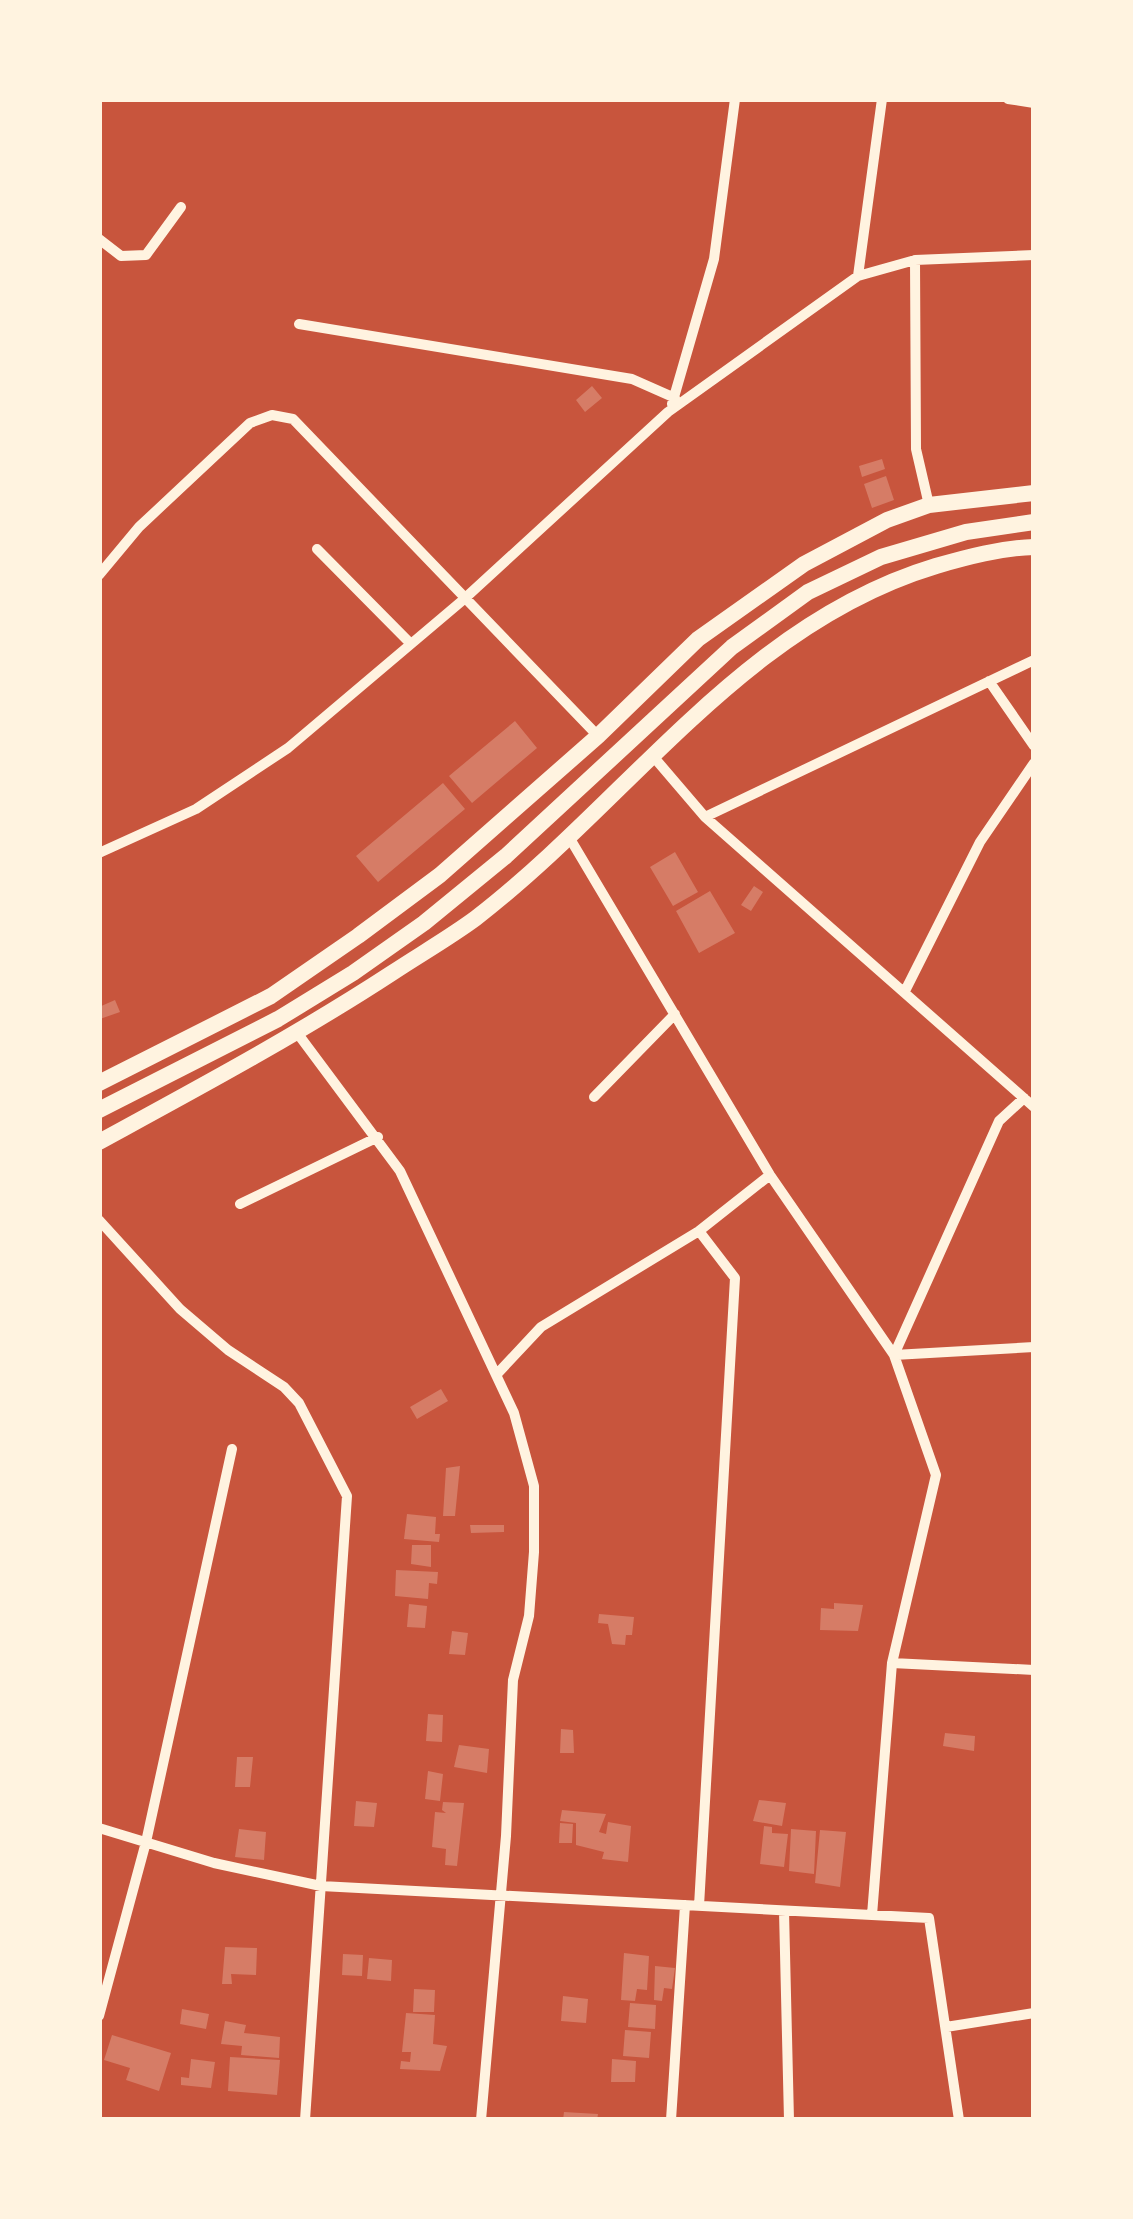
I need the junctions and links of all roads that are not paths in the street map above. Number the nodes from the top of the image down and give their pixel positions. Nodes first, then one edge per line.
1 (735, 99) edge
2 (882, 99) edge
3 (1008, 99) edge
4 (1034, 103) edge
5 (182, 207) dead end
6 (99, 239) edge
7 (1034, 255) edge
8 (915, 260) junction
9 (858, 276) junction
10 (299, 324) dead end
11 (675, 398) junction
12 (668, 412) junction
13 (1034, 493) edge
14 (929, 505) junction
15 (1034, 522) edge
16 (1034, 547) edge
17 (317, 549) dead end
18 (99, 575) edge
19 (463, 600) junction
20 (410, 643) junction
21 (1034, 660) edge
22 (988, 681) junction
23 (598, 736) junction
24 (1034, 746) edge
25 (652, 755) junction
26 (1034, 763) edge
27 (705, 817) junction
28 (569, 837) junction
29 (99, 853) edge
30 (904, 991) junction
31 (675, 1014) junction
32 (298, 1034) junction
33 (99, 1083) edge
34 (593, 1097) dead end
35 (1029, 1102) edge
36 (99, 1110) edge
37 (378, 1137) junction
38 (99, 1142) edge
39 (770, 1175) junction
40 (240, 1204) dead end
41 (99, 1220) edge
42 (699, 1232) junction
43 (1034, 1347) edge
44 (894, 1355) junction
45 (496, 1374) junction
46 (232, 1449) dead end
47 (892, 1663) junction
48 (1034, 1670) edge
49 (99, 1828) edge
50 (146, 1842) junction
51 (321, 1886) junction
52 (502, 1895) junction
53 (692, 1906) junction
54 (784, 1910) junction
55 (872, 1915) junction
56 (99, 1953) edge
57 (115, 1957) junction
58 (1034, 2013) edge
59 (99, 2016) edge
60 (946, 2026) junction
61 (305, 2120) edge
62 (481, 2120) edge
63 (671, 2120) edge
64 (789, 2120) edge
65 (959, 2120) edge

1 - 11 street
2 - 9 street
3 - 4 street
5 - 6 street
7 - 8 street
8 - 9 street
8 - 14 street
9 - 12 street
10 - 11 street
11 - 12 street
12 - 19 street
13 - 14 main road
14 - 23 main road
15 - 36 main road
16 - 25 main road
17 - 20 street
18 - 19 street
19 - 20 street
19 - 23 street
20 - 29 street
21 - 22 street
22 - 24 street
22 - 27 street
23 - 33 main road
25 - 27 street
25 - 28 main road
26 - 30 street
27 - 30 street
28 - 31 street
28 - 32 main road
30 - 35 street
31 - 34 street
31 - 39 street
32 - 37 street
32 - 38 main road
35 - 44 street
37 - 40 street
37 - 45 street
39 - 42 street
39 - 44 street
41 - 51 street
42 - 45 street
42 - 53 street
43 - 44 street
44 - 47 street
45 - 52 street
46 - 50 street
47 - 48 street
47 - 55 street
49 - 50 street
50 - 51 street
50 - 57 street
51 - 52 street
51 - 61 street
52 - 53 street
52 - 62 street
53 - 54 street
53 - 63 street
54 - 55 street
54 - 64 street
55 - 60 street
56 - 57 street
57 - 59 street
58 - 60 street
60 - 65 street

